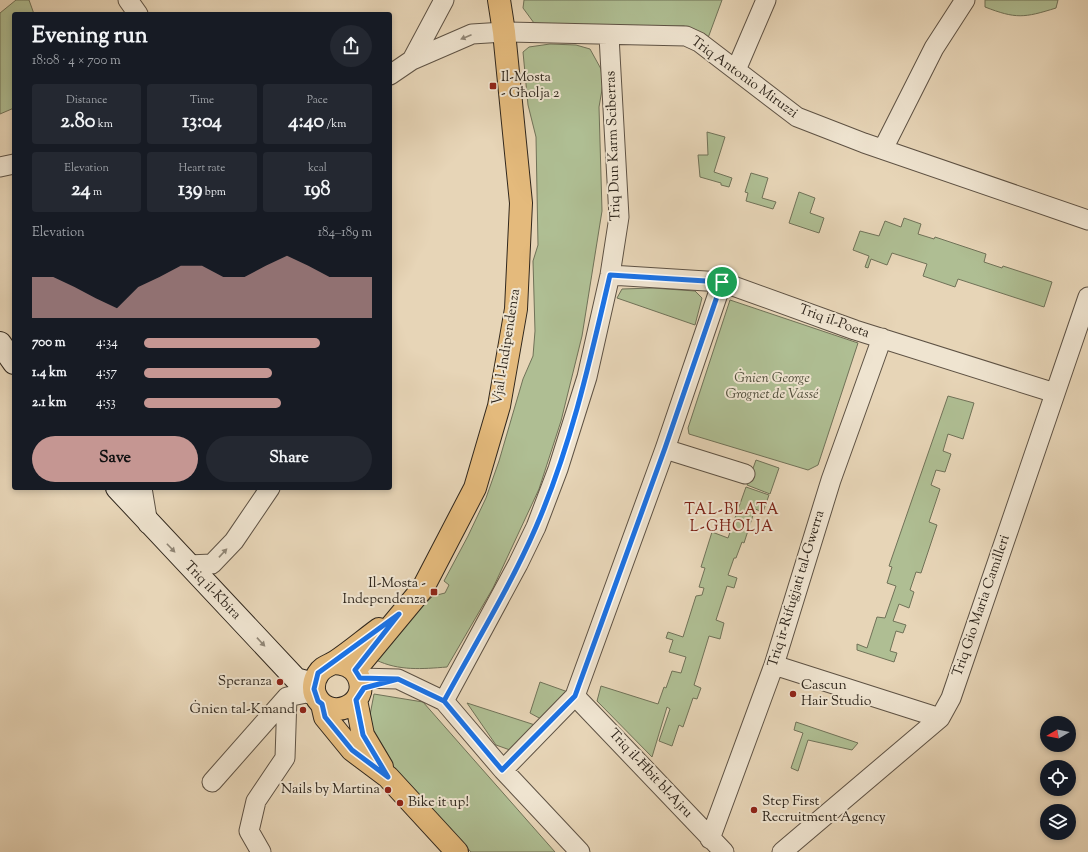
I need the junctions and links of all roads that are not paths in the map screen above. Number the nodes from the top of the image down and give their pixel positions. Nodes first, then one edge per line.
1 (128, 0) edge
2 (444, 0) edge
3 (499, 0) edge
4 (506, 0) edge
5 (766, 0) edge
6 (965, 0) edge
7 (137, 12) edge
8 (504, 32) junction
9 (609, 36) junction
10 (412, 60) junction
11 (736, 70) junction
12 (392, 74) edge
13 (882, 149) junction
14 (12, 164) edge
15 (0, 167) edge
16 (1088, 220) edge
17 (610, 275) junction
18 (722, 282) junction
19 (1088, 297) edge
20 (882, 338) junction
21 (1055, 393) junction
22 (665, 448) junction
23 (745, 474) dead end
24 (118, 490) edge
25 (142, 490) edge
26 (269, 490) edge
27 (148, 524) junction
28 (188, 565) junction
29 (399, 614) junction
30 (333, 663) junction
31 (774, 665) junction
32 (358, 685) junction
33 (317, 695) junction
34 (575, 696) junction
35 (287, 697) junction
36 (444, 701) junction
37 (940, 718) junction
38 (502, 770) junction
39 (388, 777) junction
40 (212, 782) dead end
41 (710, 839) junction
42 (261, 852) edge
43 (457, 852) edge
44 (580, 852) edge
45 (724, 852) edge
46 (782, 852) edge

1 - 7 street
2 - 10 street
3 - 8 main road, Vjal l-Indipendenza
4 - 8 main road, Vjal l-Indipendenza
5 - 11 street
6 - 13 street
8 - 9 street, Triq Antonio Miruzzi
8 -> 10 street, Triq Antonio Miruzzi
8 - 29 main road, Vjal l-Indipendenza
9 - 11 street, Triq Antonio Miruzzi
9 - 17 street, Triq Dun Karm Sciberras
10 - 12 street, Triq Antonio Miruzzi
11 - 13 street, Triq Antonio Miruzzi
13 - 16 street, Triq Antonio Miruzzi
14 - 15 street
17 - 18 street, Triq il-Poeta
17 - 36 street, Triq Dun Karm Sciberras
18 - 20 street, Triq il-Poeta
18 - 22 street
19 - 21 street, Triq Gio Maria Camilleri
20 - 21 street, Triq il-Poeta
20 - 31 street, Triq ir-Rifuġjati tal-Gwerra
21 - 37 street, Triq Gio Maria Camilleri
22 - 23 street
22 - 34 street
24 - 27 main road, Triq il-Kbira
25 - 27 street
28 -> 26 street
27 -> 28 main road, Triq il-Kbira
28 -> 33 main road, Triq il-Kbira
29 - 30 main road, Vjal l-Indipendenza
29 - 32 main road, Vjal l-Indipendenza
30 - 32 main road
30 - 33 main road, Vjal l-Indipendenza
31 - 37 street
31 - 41 street, Triq ir-Rifuġjati tal-Gwerra
32 - 33 main road, Vjal l-Indipendenza
32 - 36 street
32 - 39 main road
33 - 35 street
33 - 39 main road
34 - 38 street
34 - 41 street, Triq il-Ħbit bl-Ajru
35 - 40 street
35 - 42 street
36 - 38 street
37 - 46 street, Triq Gio Maria Camilleri
38 - 44 street
39 - 43 main road
41 - 45 street, Triq il-Ħbit bl-Ajru

